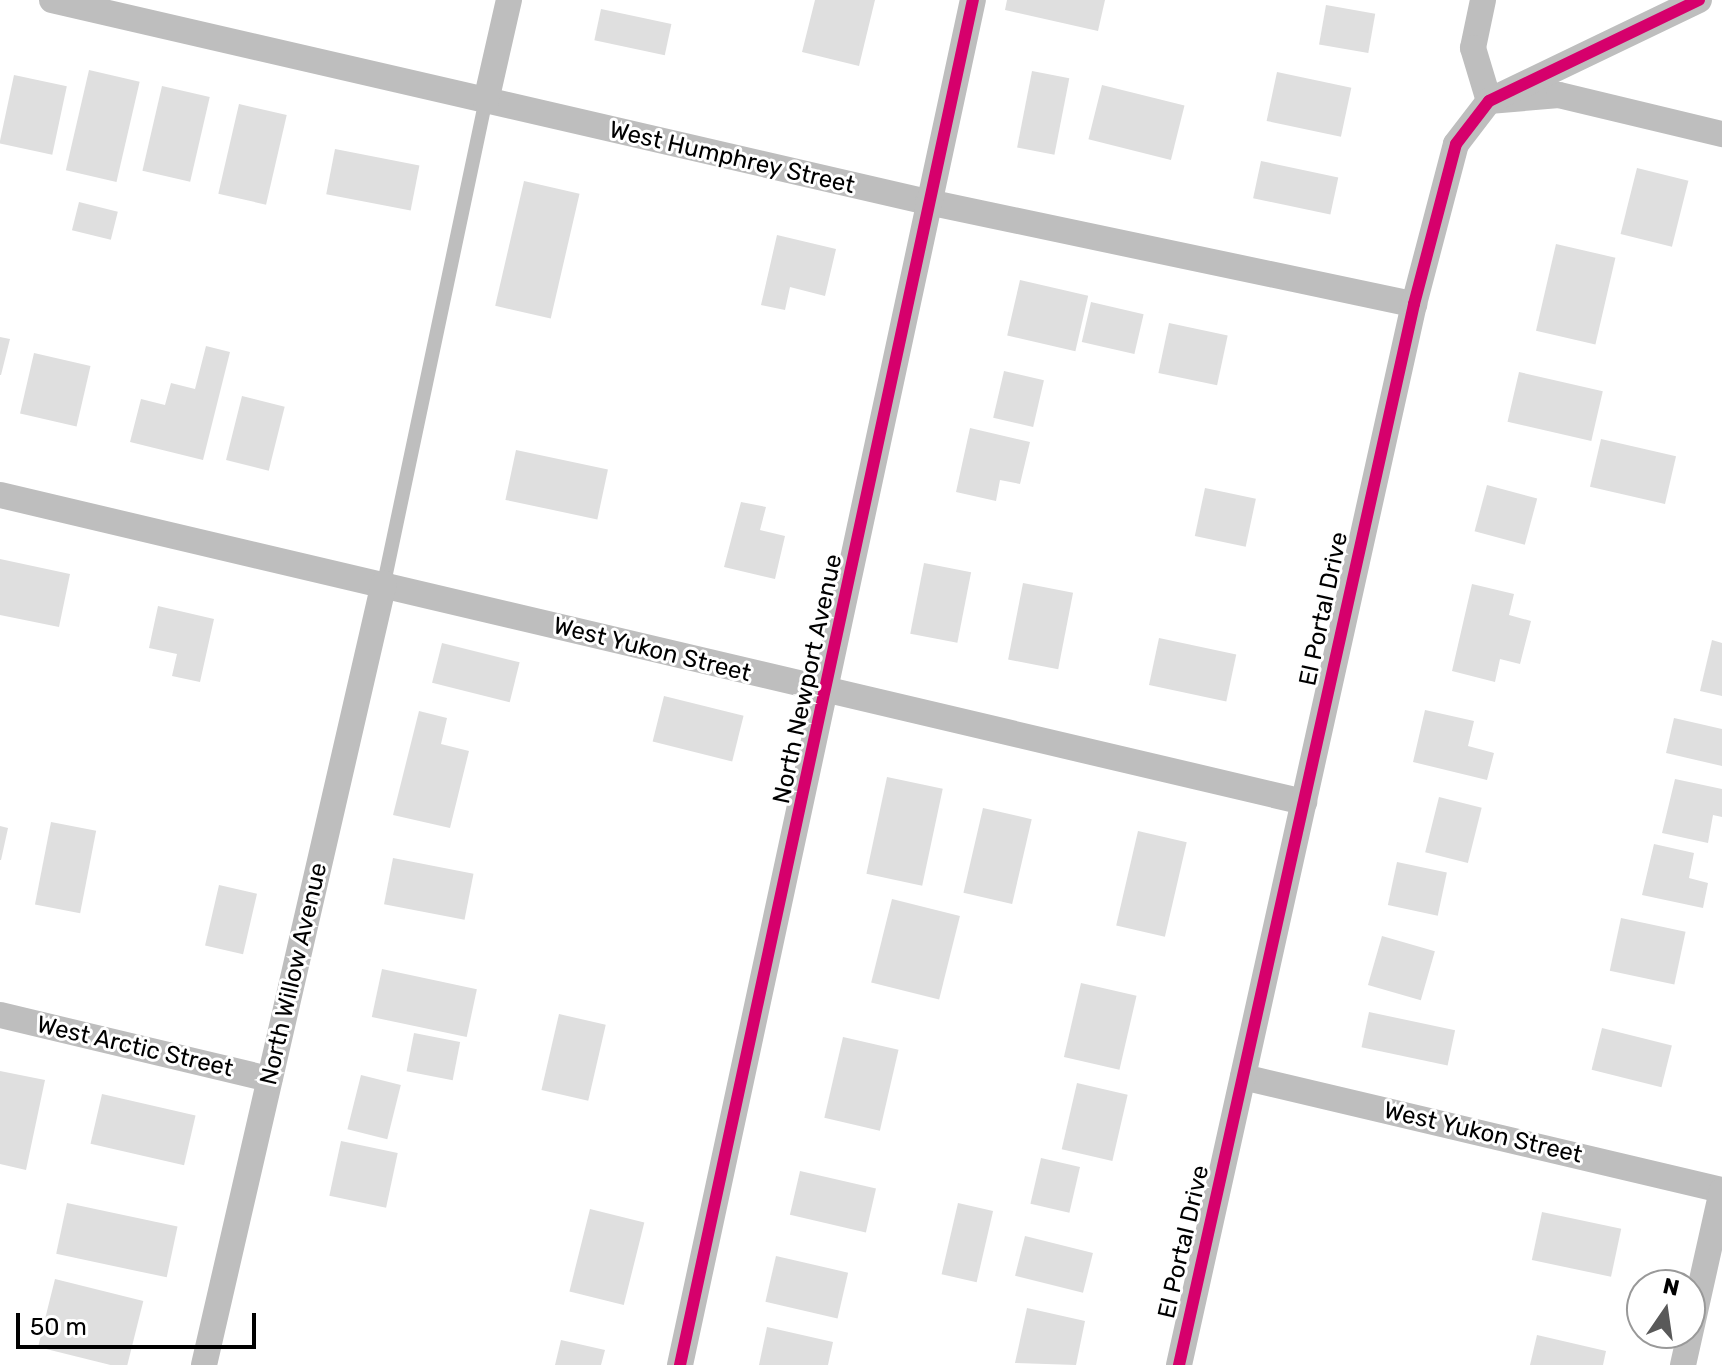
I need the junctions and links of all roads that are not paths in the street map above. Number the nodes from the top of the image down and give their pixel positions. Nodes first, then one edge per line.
1 (52, 0) edge
2 (509, 0) edge
3 (973, 0) edge
4 (1483, 0) edge
5 (1699, 0) edge
6 (486, 101) junction
7 (1489, 101) junction
8 (1722, 134) edge
9 (928, 202) junction
10 (1414, 304) junction
11 (0, 495) edge
12 (384, 583) junction
13 (829, 694) junction
14 (1304, 802) junction
15 (0, 1015) edge
16 (1243, 1077) junction
17 (269, 1079) junction
18 (1722, 1191) edge
19 (204, 1365) edge
20 (680, 1365) edge
21 (1179, 1365) edge
22 (1683, 1365) edge

1 - 6 street, West Humphrey Street
2 - 6 street
3 - 9 street, North Newport Avenue
4 - 7 street
5 - 7 street, El Portal Drive
6 - 9 street, West Humphrey Street
6 - 12 lane
7 - 8 street
7 - 10 street, El Portal Drive
9 - 10 street, West Humphrey Street
9 - 13 street, North Newport Avenue
10 - 14 street, El Portal Drive
11 - 12 street, West Yukon Street
12 - 13 street, West Yukon Street
12 - 17 street, North Willow Avenue
13 - 14 street, West Yukon Street
13 - 20 street, North Newport Avenue
14 - 16 street, El Portal Drive
15 - 17 street, West Arctic Street
16 - 18 street, West Yukon Street
16 - 21 street, El Portal Drive
17 - 19 street, North Willow Avenue
18 - 22 street

